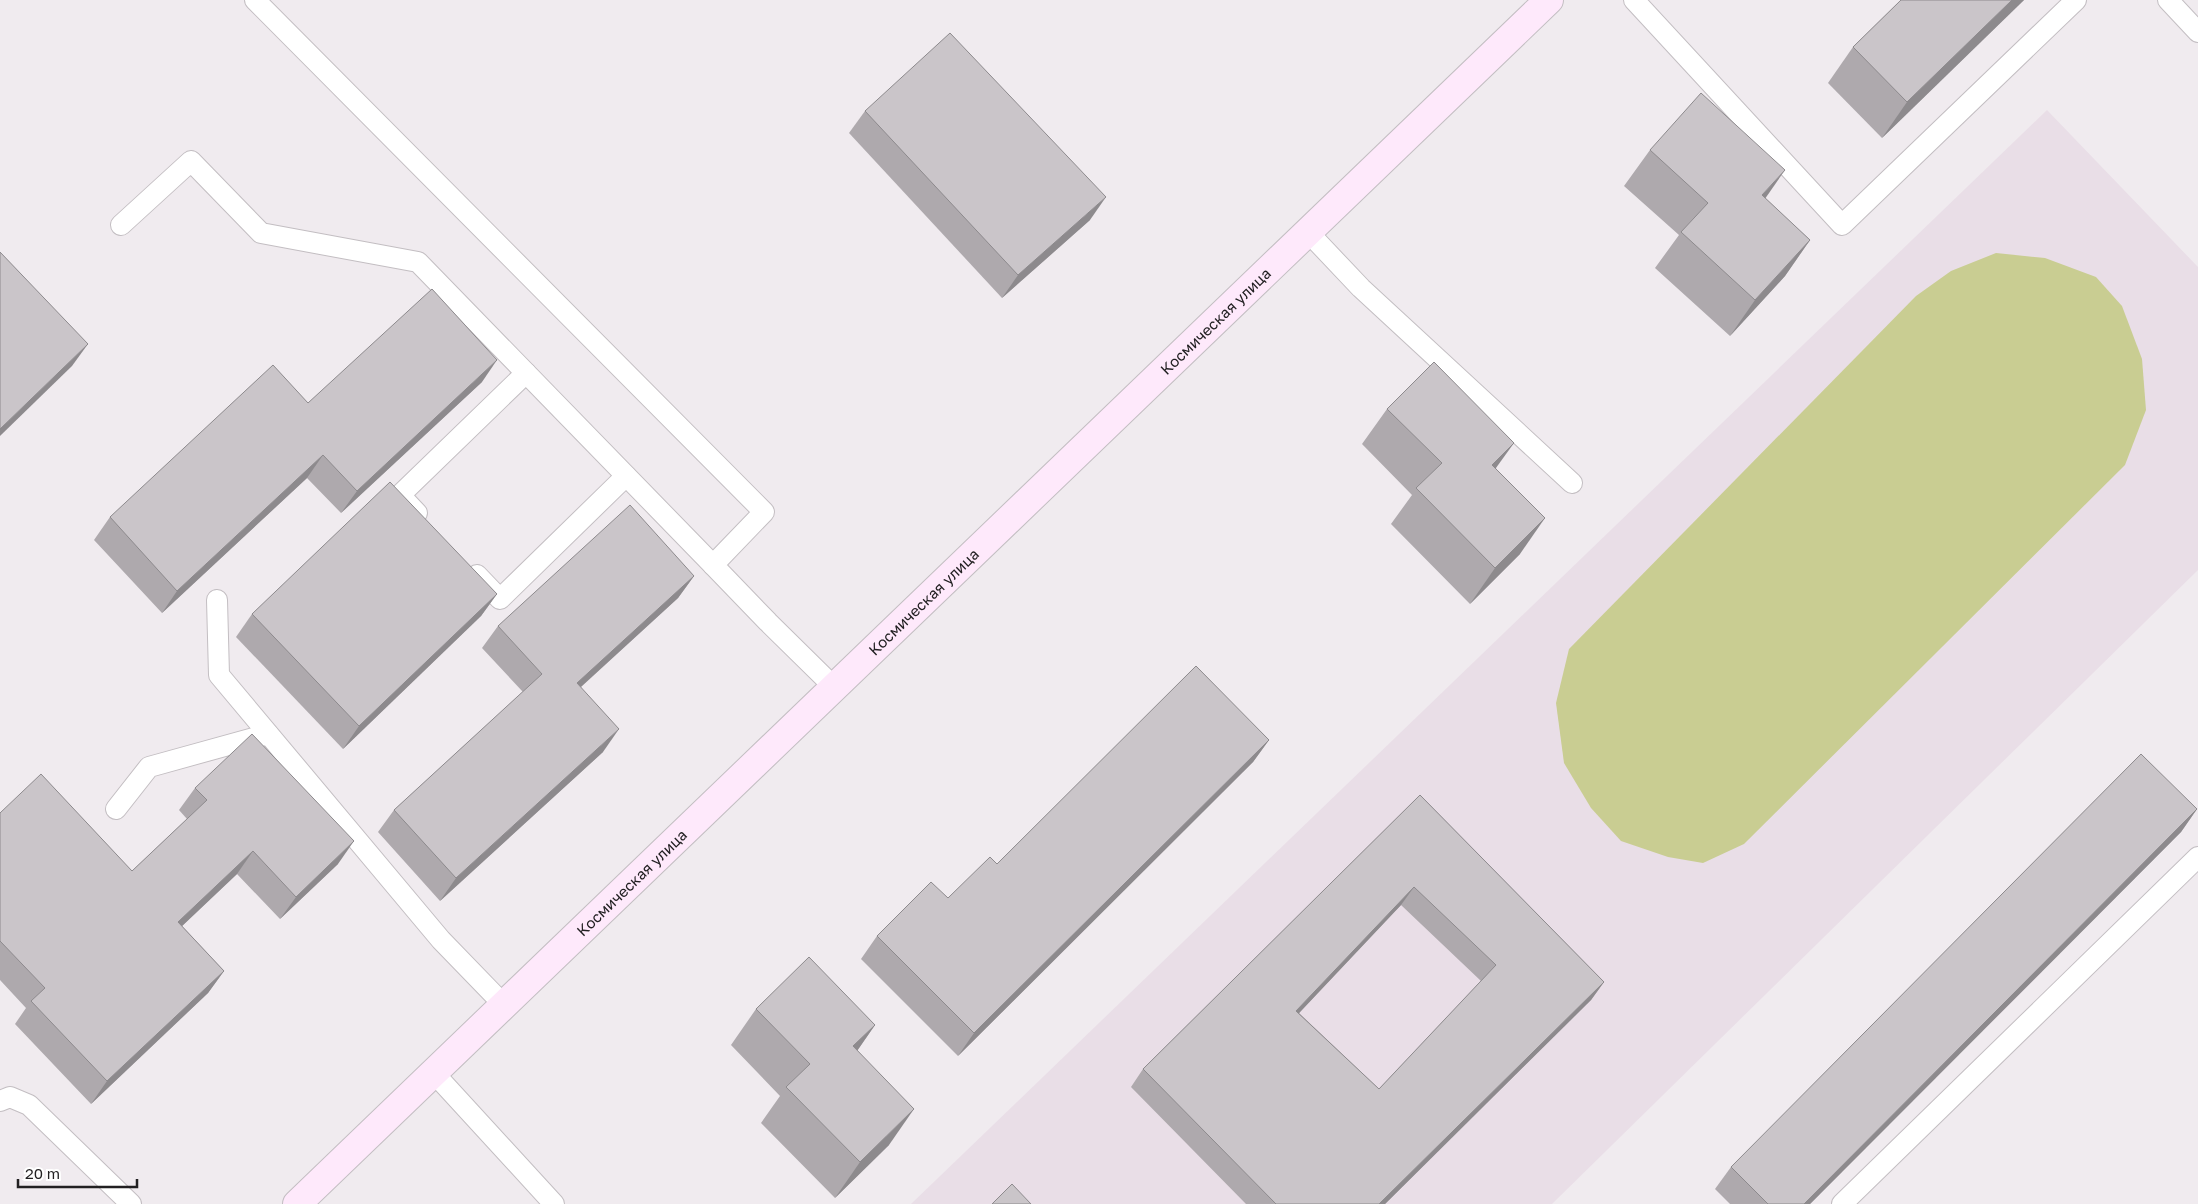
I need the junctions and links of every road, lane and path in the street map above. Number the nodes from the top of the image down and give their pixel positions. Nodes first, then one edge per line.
1 (255, 0) edge
2 (1549, 0) edge
3 (1634, 0) edge
4 (2076, 0) edge
5 (2168, 0) edge
6 (2198, 32) edge
7 (120, 225) dead end
8 (1307, 231) junction
9 (526, 373) junction
10 (626, 476) junction
11 (1572, 482) dead end
12 (433, 530) edge
13 (466, 564) edge
14 (713, 565) junction
15 (217, 600) dead end
16 (834, 687) junction
17 (268, 734) junction
18 (116, 809) dead end
19 (2198, 857) edge
20 (504, 1005) junction
21 (433, 1072) junction
22 (0, 1101) edge
23 (131, 1204) edge
24 (297, 1204) edge
25 (554, 1204) edge
26 (1842, 1204) edge

1 - 14 lane
2 - 8 main road, Космическая улица
3 - 4 lane
5 - 6 lane
7 - 9 lane
8 - 11 lane
8 - 16 main road, Космическая улица
9 - 10 lane
9 - 12 lane
10 - 13 lane
10 - 14 lane
14 - 16 lane
15 - 17 lane
16 - 20 main road, Космическая улица
17 - 18 lane
17 - 20 lane
19 - 26 lane
20 - 21 main road, Космическая улица
21 - 24 main road, Космическая улица
21 - 25 lane
22 - 23 lane

